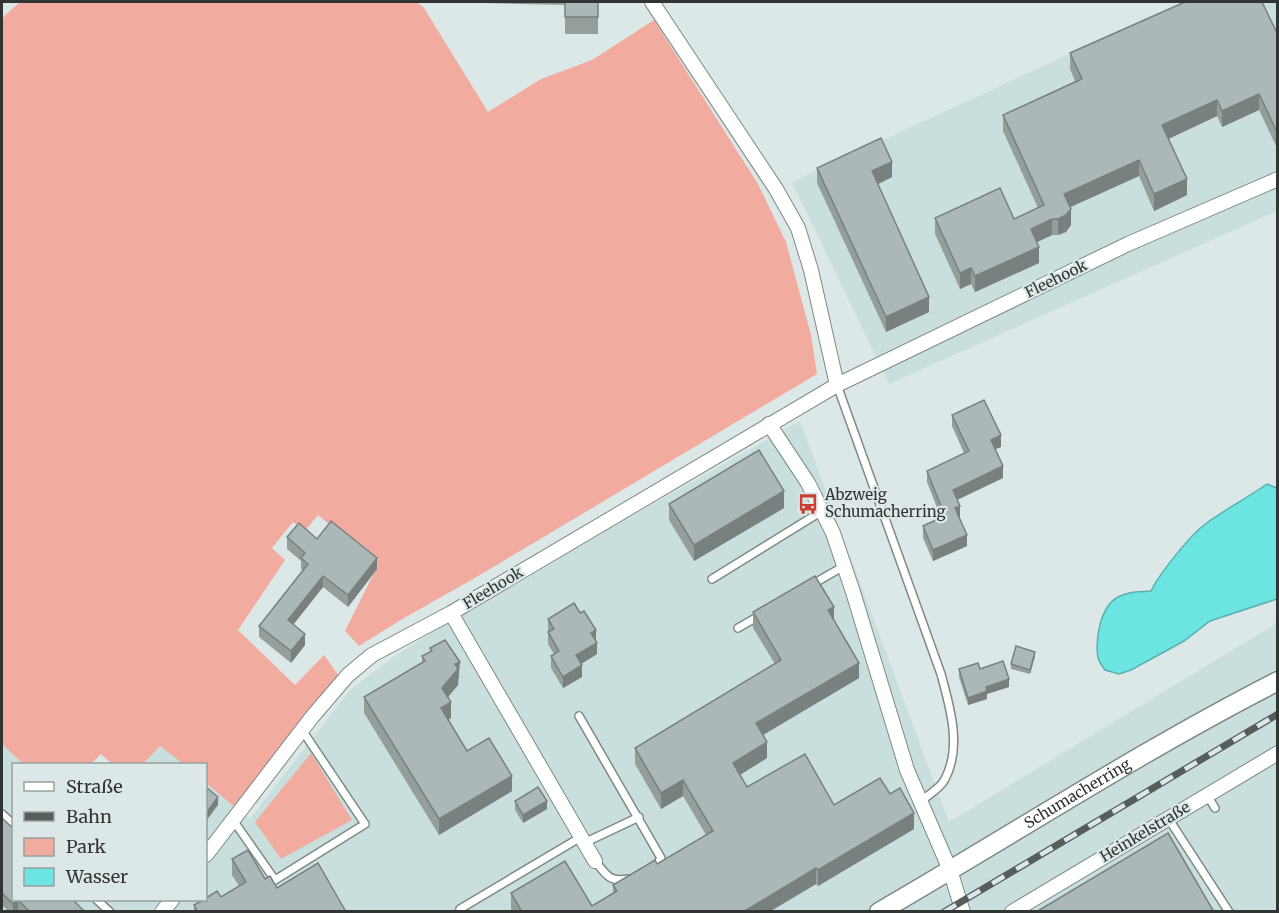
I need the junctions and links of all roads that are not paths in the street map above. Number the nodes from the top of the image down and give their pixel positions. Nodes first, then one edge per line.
1 (652, 2) edge
2 (1278, 179) edge
3 (837, 385) junction
4 (769, 424) junction
5 (822, 511) junction
6 (844, 566) junction
7 (712, 579) dead end
8 (806, 588) edge
9 (767, 611) edge
10 (452, 613) junction
11 (738, 628) dead end
12 (1278, 681) edge
13 (579, 716) dead end
14 (302, 730) junction
15 (1278, 753) edge
16 (1207, 795) junction
17 (921, 801) junction
18 (1215, 808) dead end
19 (639, 817) junction
20 (1168, 818) junction
21 (233, 819) junction
22 (583, 840) junction
23 (207, 854) edge
24 (595, 861) joint
25 (950, 870) junction
26 (98, 901) edge
27 (460, 909) dead end
28 (110, 912) edge
29 (879, 912) edge
30 (963, 912) edge
31 (1012, 912) edge
32 (1229, 912) edge

1 - 3 street
2 - 3 street, Fleehook
3 - 4 street, Fleehook
3 - 17 lane
4 - 5 street
4 - 10 street, Fleehook
5 - 6 street
5 - 7 lane
6 - 8 lane
6 - 17 street
9 - 11 lane
10 - 14 street, Fleehook
10 - 22 street
12 - 25 main road, Schumacherring
13 - 19 lane
14 - 21 street, Fleehook
14 - 21 lane
15 - 16 street, Heinkelstraße
16 - 18 lane
16 - 20 street, Heinkelstraße
17 - 25 street
19 - 22 lane
19 - 24 lane
20 - 31 street, Heinkelstraße
20 - 32 lane
21 - 23 street, Fleehook
22 - 24 street
22 - 27 lane
25 - 29 main road, Schumacherring
25 - 30 street
26 - 28 lane

